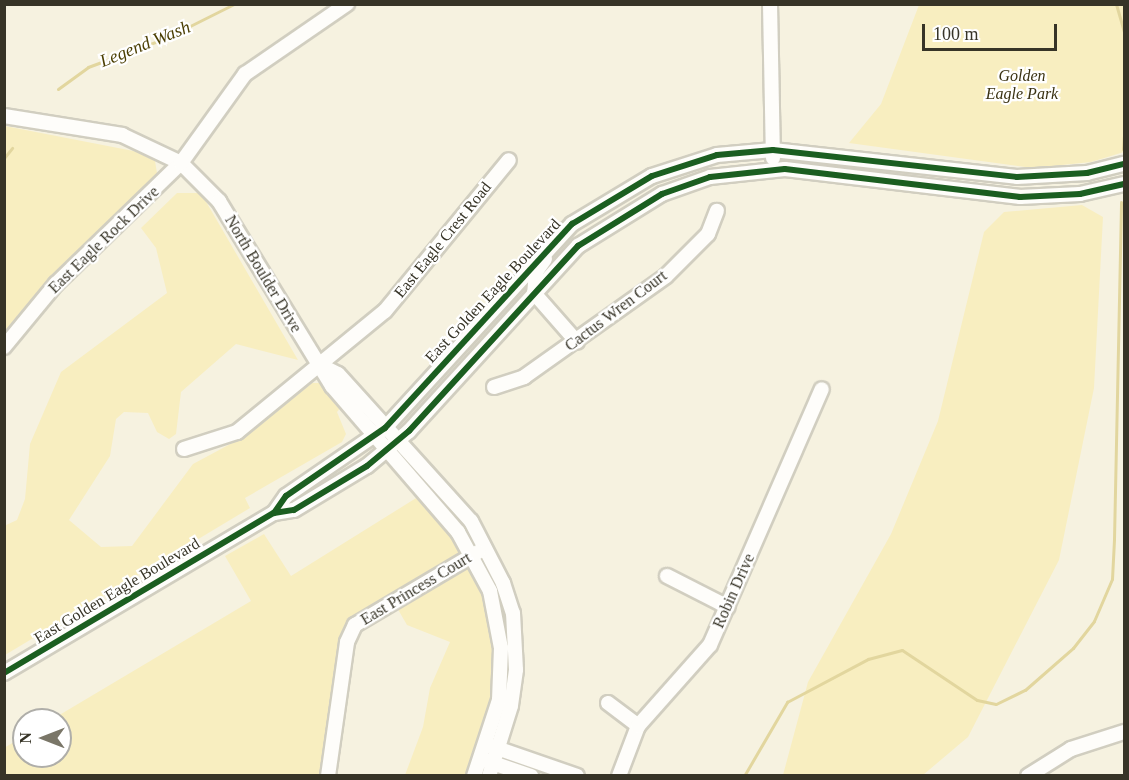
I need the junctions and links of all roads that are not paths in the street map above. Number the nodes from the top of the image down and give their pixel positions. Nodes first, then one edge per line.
1 (347, 4) edge
2 (770, 4) edge
3 (4, 116) edge
4 (772, 150) junction
5 (508, 160) dead end
6 (181, 163) junction
7 (1125, 164) edge
8 (774, 170) junction
9 (1125, 184) edge
10 (717, 211) dead end
11 (572, 224) junction
12 (534, 293) junction
13 (577, 342) junction
14 (4, 347) edge
15 (320, 365) junction
16 (494, 387) dead end
17 (822, 389) dead end
18 (380, 432) junction
19 (392, 446) junction
20 (184, 449) dead end
21 (274, 513) junction
22 (484, 547) junction
23 (472, 555) junction
24 (667, 576) dead end
25 (728, 608) junction
26 (4, 673) edge
27 (608, 703) dead end
28 (638, 726) junction
29 (1125, 732) edge
30 (491, 746) junction
31 (487, 766) edge
32 (328, 776) edge
33 (474, 776) edge
34 (531, 776) edge
35 (577, 776) edge
36 (619, 776) edge
37 (1028, 776) edge

1 - 6 street, East Eagle Rock Drive
2 - 4 street
3 - 6 street, North Boulder Drive
4 - 7 street, East Golden Eagle Boulevard
4 - 8 street
4 - 11 street, East Golden Eagle Boulevard
5 - 15 street, East Eagle Crest Road
6 - 14 street, East Eagle Rock Drive
6 - 15 street, North Boulder Drive
8 - 9 street, East Golden Eagle Boulevard
8 - 12 street, East Golden Eagle Boulevard
10 - 13 street, Cactus Wren Court
11 - 12 street
11 - 18 street, East Golden Eagle Boulevard
12 - 13 street
12 - 19 street, East Golden Eagle Boulevard
13 - 16 street, Cactus Wren Court
15 - 18 street, North Boulder Drive
15 - 20 street, East Eagle Crest Road
17 - 25 street, Robin Drive
18 - 19 street, North Boulder Drive
18 - 21 street, East Golden Eagle Boulevard
19 - 21 street, East Golden Eagle Boulevard
19 - 22 street
19 - 23 street
21 - 26 street, East Golden Eagle Boulevard
22 - 23 street, East Princess Court
22 - 30 street
23 - 30 street
23 - 32 street, East Princess Court
24 - 25 street
25 - 28 street, Robin Drive
27 - 28 street
28 - 36 street, Robin Drive
29 - 37 street
30 - 31 street
30 - 35 street
31 - 33 street
31 - 34 street

